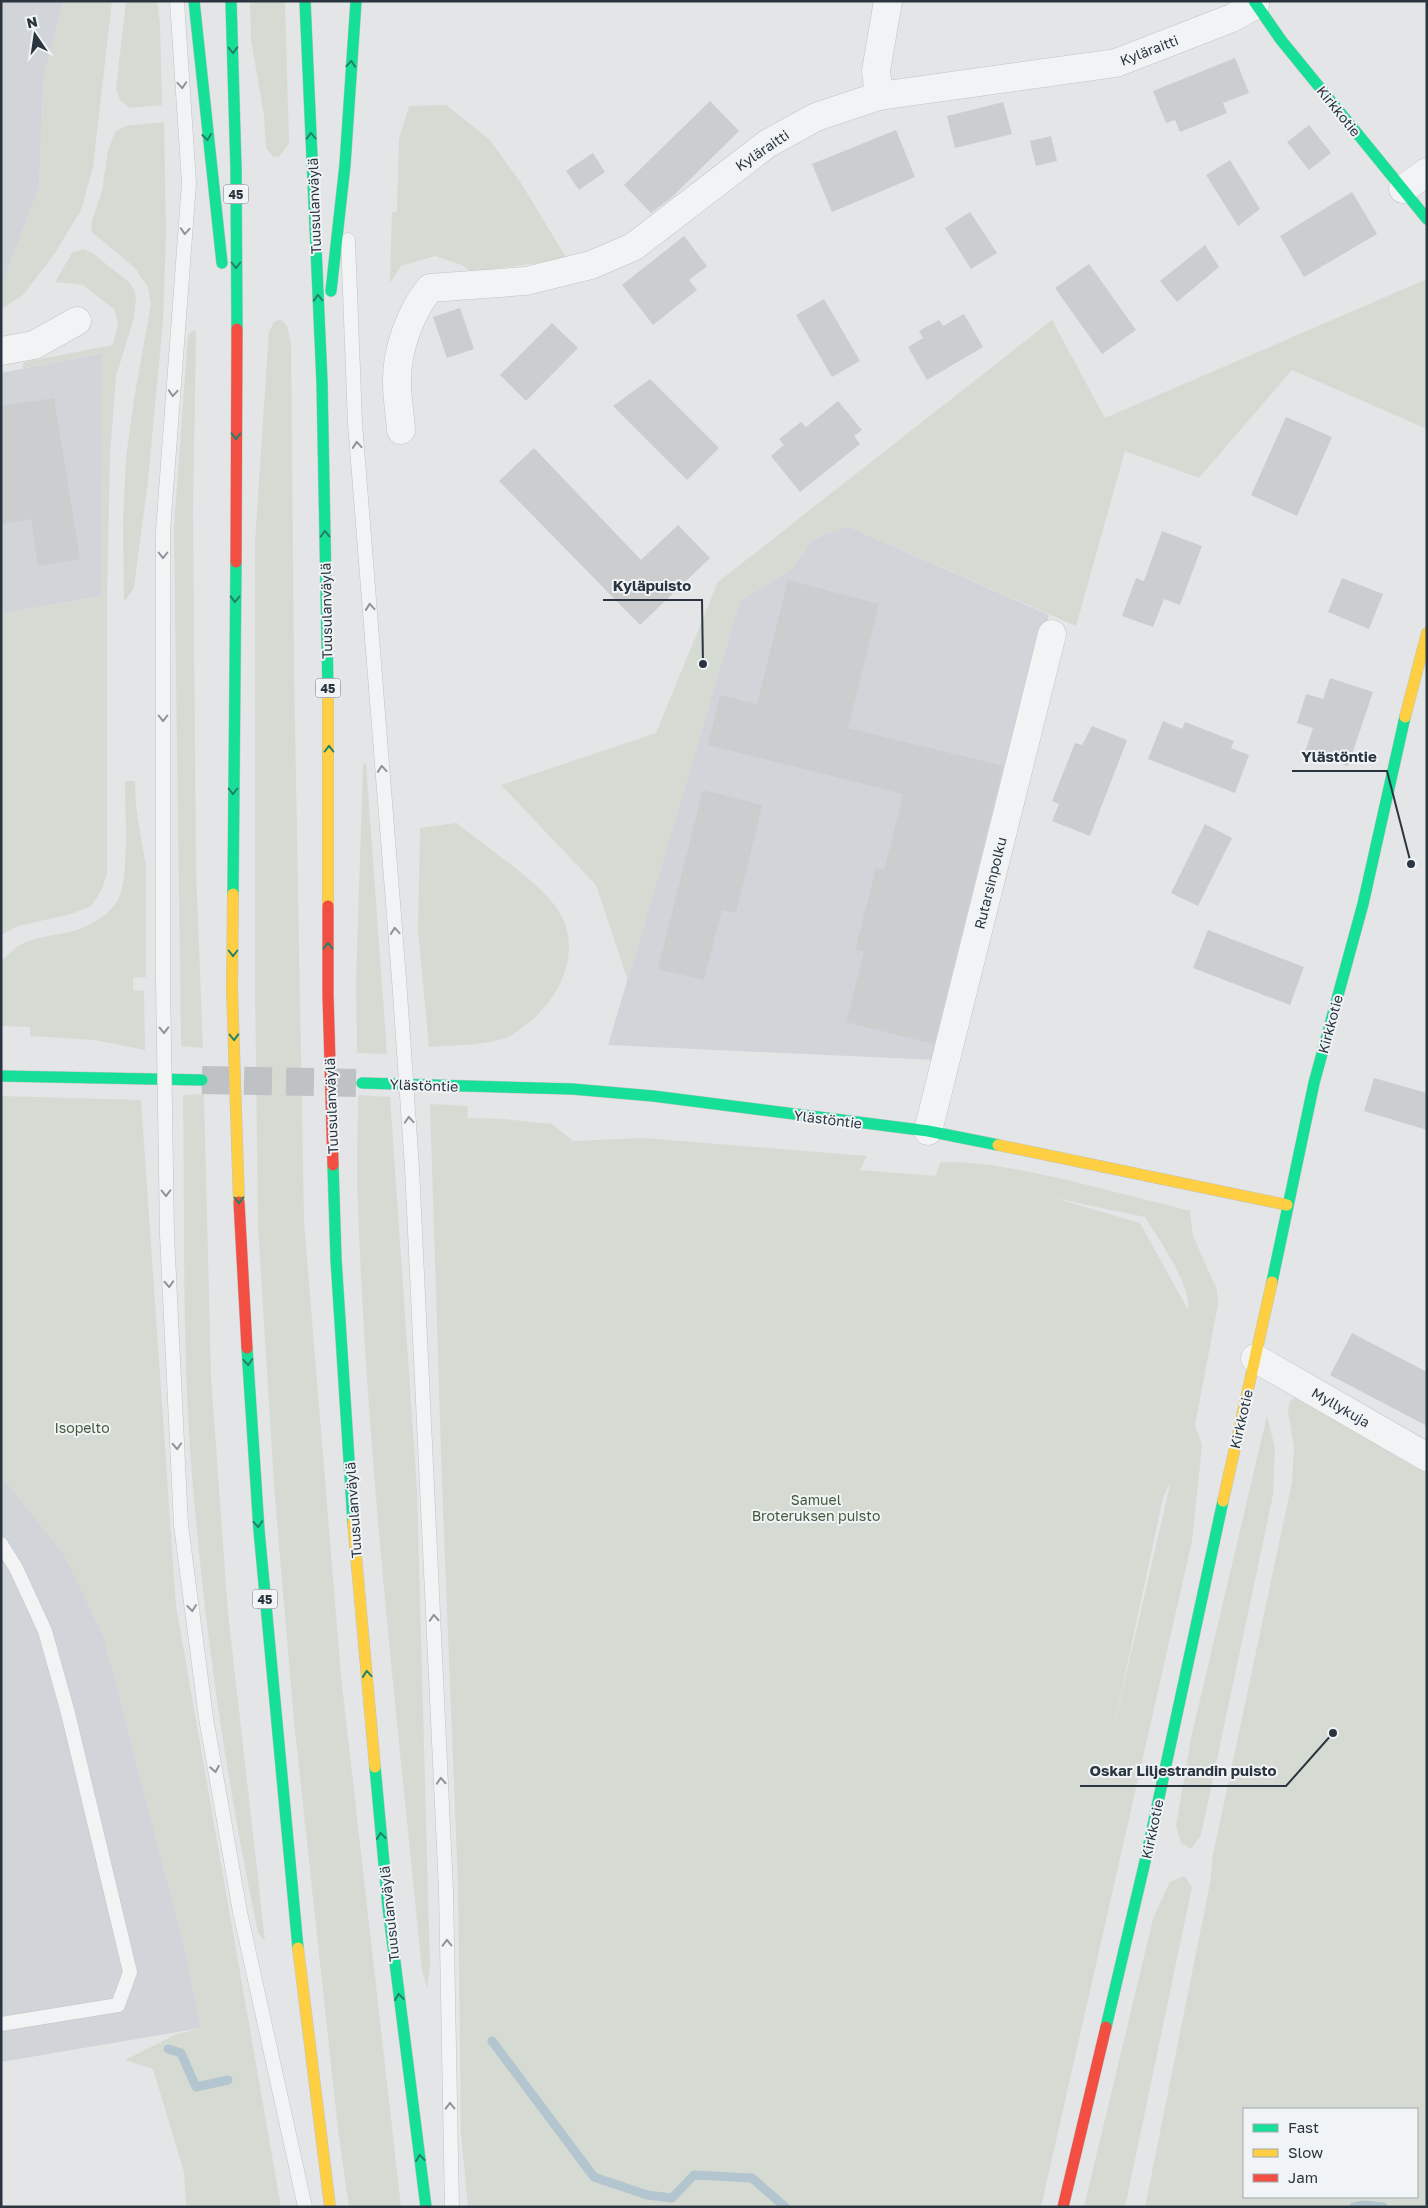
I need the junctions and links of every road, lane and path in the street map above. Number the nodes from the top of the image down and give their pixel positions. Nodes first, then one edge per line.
1 (177, 1) edge
2 (194, 1) edge
3 (231, 1) edge
4 (305, 1) edge
5 (356, 1) edge
6 (888, 1) edge
7 (1254, 3) edge
8 (340, 59) dead end
9 (879, 96) junction
10 (345, 165) junction
11 (1427, 172) edge
12 (1403, 188) junction
13 (1427, 219) edge
14 (77, 321) dead end
15 (1, 351) edge
16 (322, 382) junction
17 (237, 388) junction
18 (401, 430) dead end
19 (1427, 633) edge
20 (1052, 634) dead end
21 (1, 1076) edge
22 (202, 1080) tunnel mouth
23 (362, 1083) tunnel mouth
24 (928, 1131) junction
25 (1287, 1206) junction
26 (1255, 1358) junction
27 (1427, 1457) edge
28 (1, 1544) edge
29 (1, 2024) edge
30 (305, 2207) edge
31 (330, 2207) edge
32 (426, 2207) edge
33 (452, 2207) edge
34 (1063, 2207) edge

1 -> 30 lane, bridge
2 -> 17 main road
3 -> 17 main road, 45
16 -> 4 main road, Tuusulanväylä / 45
10 -> 5 main road
6 - 9 street
7 - 9 street, Kyläraitti
7 - 12 main road, Kirkkotie
8 - 10 main road
9 - 18 street, Kyläraitti
10 - 16 main road
33 -> 10 lane, bridge
11 - 12 street
12 - 13 main road, Kirkkotie
14 - 15 street
32 -> 16 main road, Tuusulanväylä / 45
17 -> 31 main road, 45
19 - 25 main road, Kirkkotie
20 - 24 street, Rutarsinpolku
21 - 22 main road
23 - 24 main road, Ylästöntie
24 - 25 main road, Ylästöntie
25 - 26 main road, Kirkkotie
26 - 27 street, Myllykuja
26 - 34 main road, Kirkkotie
28 - 29 lane

